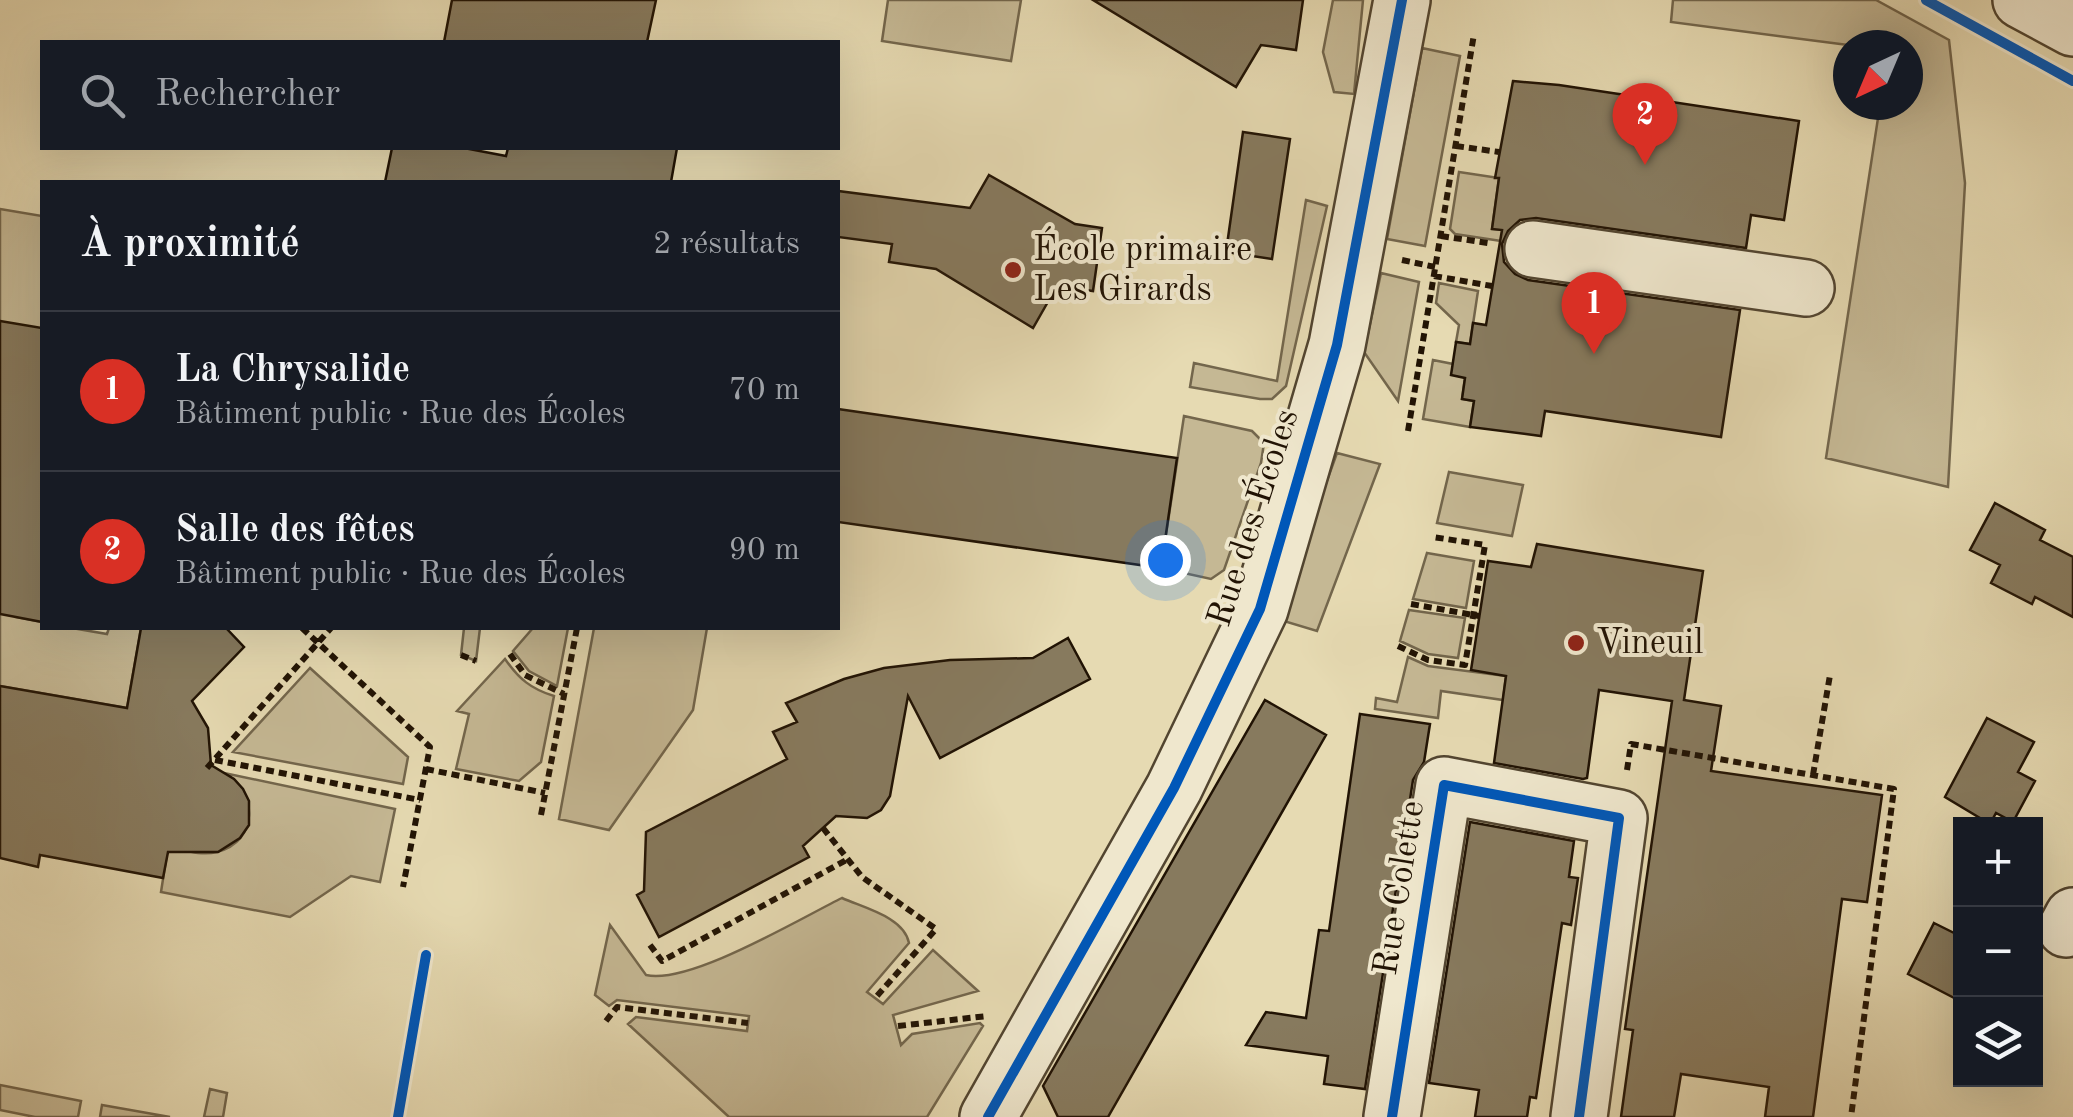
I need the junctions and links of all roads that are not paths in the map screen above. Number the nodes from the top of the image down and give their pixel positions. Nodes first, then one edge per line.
1 (1402, 0) edge
2 (2022, 0) edge
3 (2073, 28) edge
4 (1534, 249) dead end
5 (1806, 288) dead end
6 (988, 1117) edge
7 (1392, 1117) edge
8 (1579, 1117) edge

1 - 6 street, Rue des Écoles
2 - 3 street
4 - 5 street
7 - 8 street, Rue Colette

